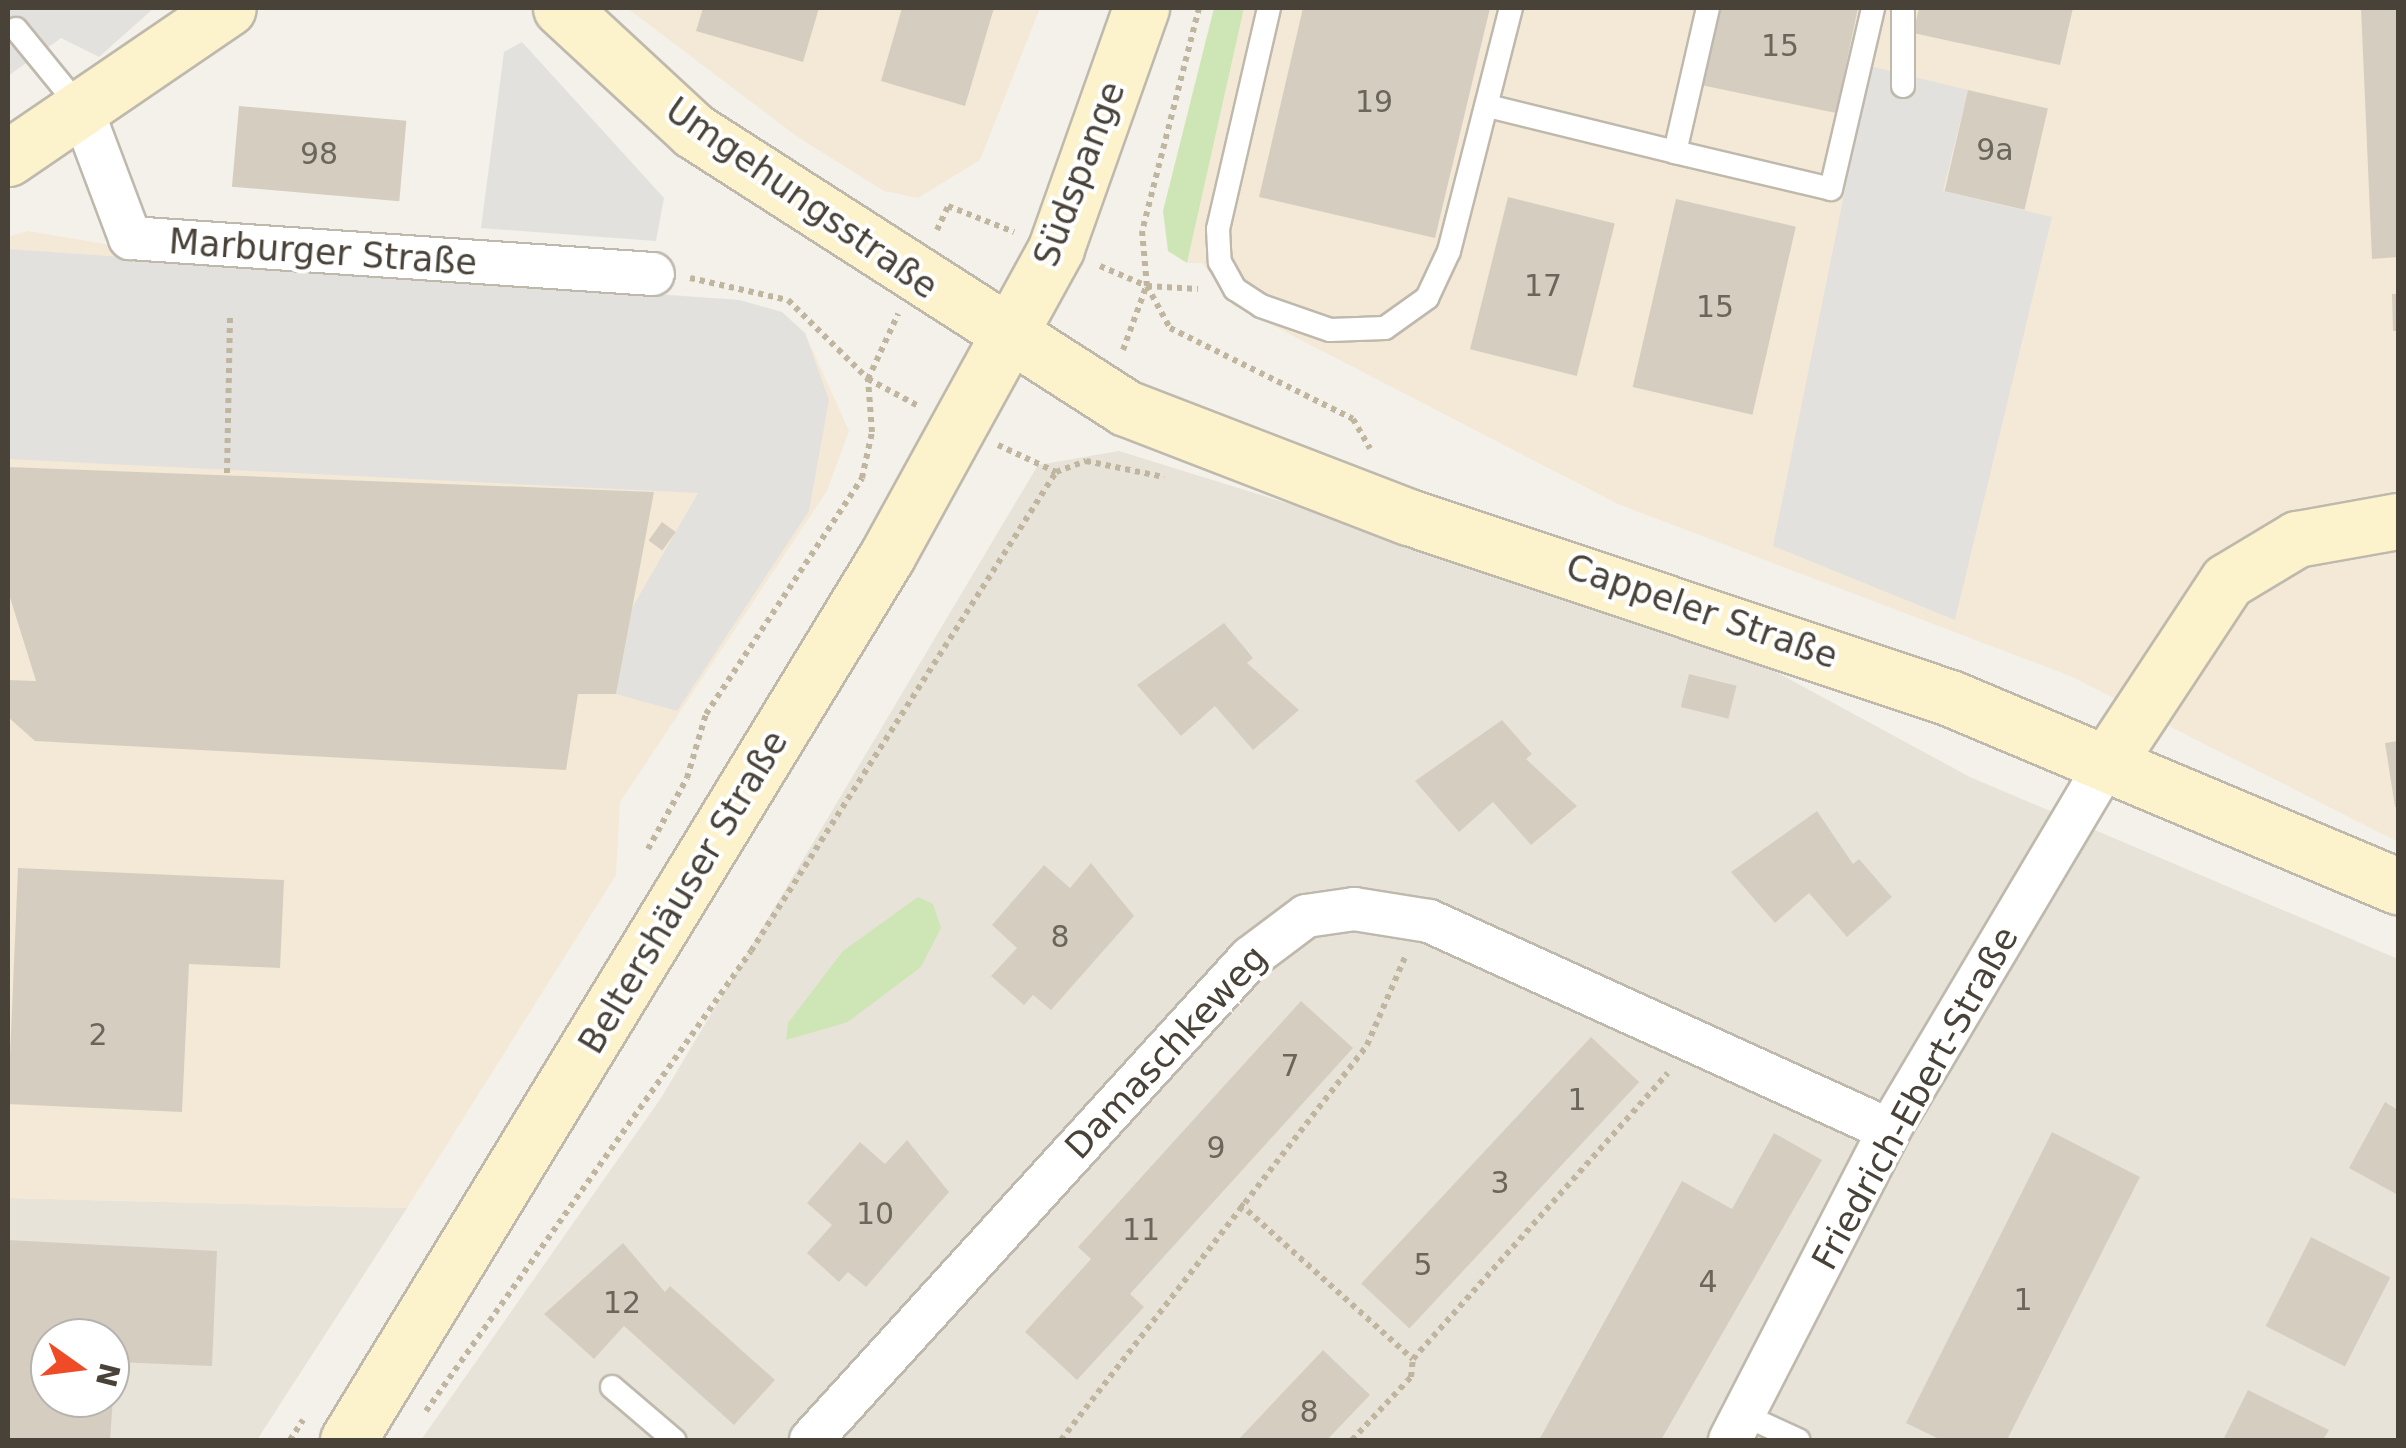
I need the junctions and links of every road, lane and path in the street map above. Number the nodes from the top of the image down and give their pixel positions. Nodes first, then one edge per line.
1 (228, 8) edge
2 (561, 8) edge
3 (1141, 8) edge
4 (1198, 8) edge
5 (1270, 8) edge
6 (1511, 8) edge
7 (1708, 8) edge
8 (1873, 8) edge
9 (1902, 8) edge
10 (16, 29) dead end
11 (1903, 86) dead end
12 (1488, 106) junction
13 (82, 110) junction
14 (1675, 152) junction
15 (8, 158) edge
16 (652, 274) joint
17 (1147, 286) junction
18 (1234, 289) junction
19 (230, 313) dead end
20 (1008, 337) junction
21 (1086, 461) dead end
22 (227, 473) dead end
23 (1409, 517) junction
24 (2398, 521) edge
25 (2109, 760) junction
26 (642, 860) dead end
27 (2398, 886) edge
28 (1420, 919) junction
29 (1691, 1039) junction
30 (1889, 1130) junction
31 (1240, 1204) junction
32 (1413, 1359) junction
33 (612, 1387) dead end
34 (416, 1426) dead end
35 (1737, 1428) edge
36 (348, 1440) edge
37 (674, 1440) edge
38 (811, 1440) edge
39 (1061, 1440) edge
40 (1352, 1440) edge
41 (1798, 1440) edge

1 - 13 main road
2 - 20 main road, Umgehungsstraße
3 - 20 main road, Südspange
4 - 17 path
5 - 18 lane
6 - 12 lane
7 - 14 lane
8 - 14 lane
9 - 11 lane
10 - 13 lane
12 - 14 lane
12 - 18 lane
13 - 15 main road
13 - 16 street, Marburger Straße
16 - 26 path
17 - 18 path
17 - 23 path
19 - 22 path
20 - 23 main road, Cappeler Straße
20 - 36 main road, Beltershäuser Straße
21 - 34 path
23 - 25 main road, Cappeler Straße
24 - 25 main road
25 - 27 main road, Cappeler Straße
25 - 30 street, Friedrich-Ebert-Straße
28 - 29 street, Damaschkeweg
28 - 31 path
28 - 38 street, Damaschkeweg
29 - 30 street, Damaschkeweg
29 - 32 path
30 - 35 street, Friedrich-Ebert-Straße
31 - 32 path
31 - 39 path
32 - 40 path
33 - 37 lane
35 - 41 lane

